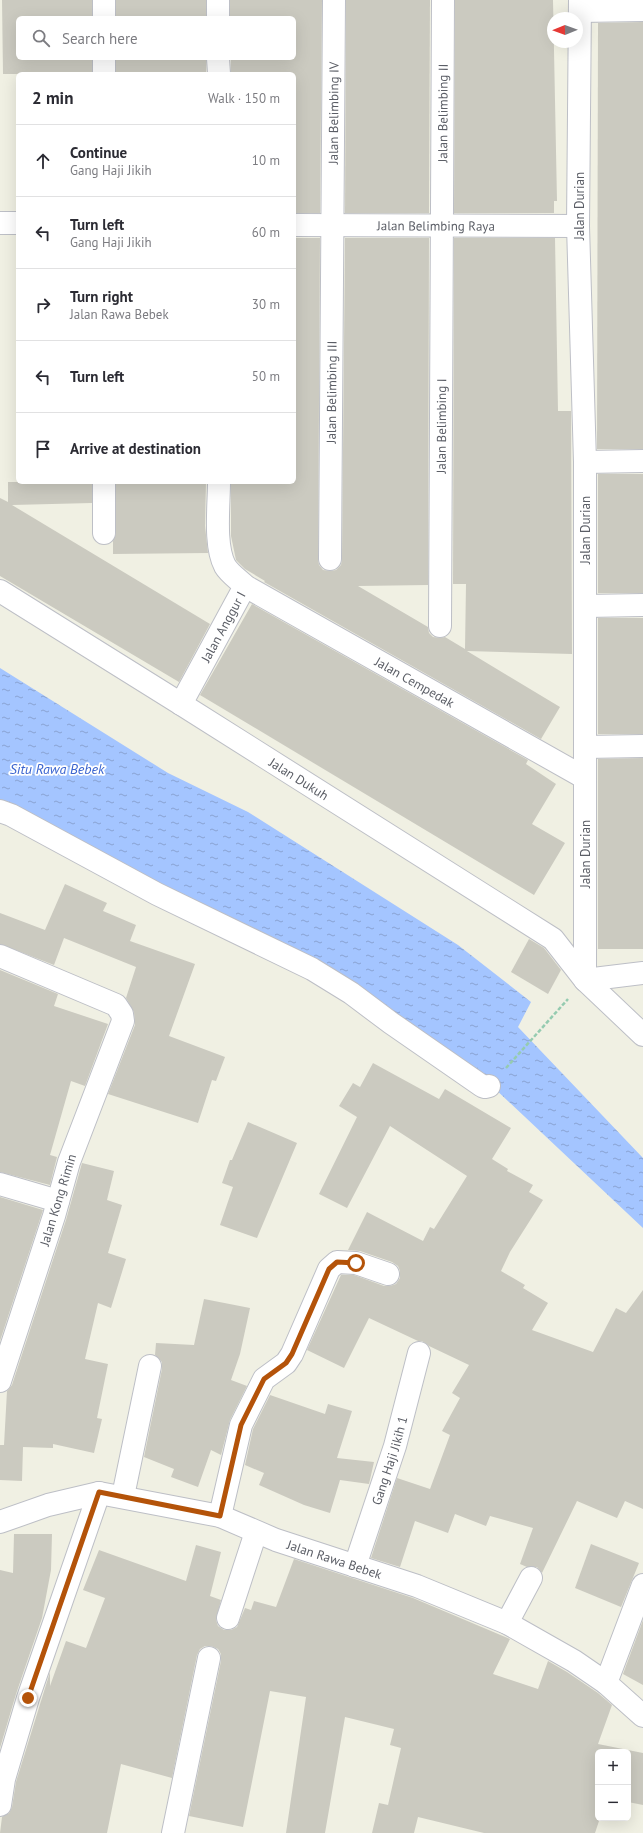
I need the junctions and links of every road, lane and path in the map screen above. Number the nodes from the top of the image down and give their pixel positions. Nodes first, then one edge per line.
1 (104, 0) edge
2 (218, 0) edge
3 (334, 0) edge
4 (443, 0) edge
5 (580, 6) edge
6 (643, 10) edge
7 (104, 16) edge
8 (218, 16) edge
9 (104, 60) edge
10 (218, 60) edge
11 (104, 72) edge
12 (219, 72) edge
13 (0, 223) edge
14 (16, 223) edge
15 (296, 225) edge
16 (333, 225) junction
17 (443, 226) junction
18 (578, 226) junction
19 (643, 461) edge
20 (585, 462) junction
21 (104, 484) edge
22 (219, 484) edge
23 (104, 533) dead end
24 (330, 559) dead end
25 (245, 586) junction
26 (0, 591) edge
27 (643, 605) edge
28 (586, 606) junction
29 (440, 626) dead end
30 (181, 704) junction
31 (643, 746) edge
32 (585, 747) junction
33 (585, 778) junction
34 (0, 811) edge
35 (0, 956) edge
36 (643, 973) edge
37 (585, 980) junction
38 (643, 1035) edge
39 (505, 1069) dead end
40 (489, 1086) dead end
41 (0, 1184) edge
42 (58, 1201) junction
43 (388, 1274) dead end
44 (418, 1353) dead end
45 (150, 1366) dead end
46 (0, 1381) edge
47 (99, 1492) junction
48 (123, 1496) junction
49 (220, 1516) junction
50 (0, 1522) edge
51 (256, 1532) junction
52 (355, 1566) junction
53 (531, 1578) dead end
54 (643, 1585) edge
55 (228, 1618) dead end
56 (507, 1624) junction
57 (208, 1658) dead end
58 (606, 1683) junction
59 (643, 1716) edge
60 (0, 1805) edge
61 (173, 1833) edge

1 - 7 street
2 - 8 street
3 - 16 street, Jalan Belimbing IV
4 - 17 street, Jalan Belimbing II
5 - 6 street
5 - 18 street, Jalan Durian
9 - 11 street
10 - 12 street
13 - 14 street
15 - 16 street, Jalan Belimbing Raya
16 - 17 street, Jalan Belimbing Raya
16 - 24 street, Jalan Belimbing III
17 - 18 street, Jalan Belimbing Raya
17 - 29 street, Jalan Belimbing I
18 - 20 street, Jalan Durian
19 - 20 street
20 - 28 street, Jalan Durian
21 - 23 street
22 - 25 street, Jalan Anggur I
25 - 30 street, Jalan Anggur I
25 - 33 street, Jalan Cempedak
26 - 30 street, Jalan Dukuh
27 - 28 street
28 - 32 street, Jalan Durian
30 - 37 street, Jalan Dukuh
31 - 32 street
32 - 33 street, Jalan Durian
33 - 37 street, Jalan Durian
34 - 40 street
35 - 42 street, Jalan Kong Rimin
36 - 37 street
37 - 38 street
37 - 39 path
41 - 42 street
42 - 46 street, Jalan Kong Rimin
43 - 49 street
44 - 52 street, Gang Haji Jikih 1
45 - 48 street
47 - 48 street, Jalan Rawa Bebek
47 - 50 street, Jalan Rawa Bebek
47 - 60 street
48 - 49 street, Jalan Rawa Bebek
49 - 51 street, Jalan Rawa Bebek
51 - 52 street, Jalan Rawa Bebek
51 - 55 street
52 - 56 street, Jalan Rawa Bebek
53 - 56 street
54 - 58 street
56 - 58 street, Jalan Rawa Bebek
57 - 61 street
58 - 59 street, Jalan Rawa Bebek

